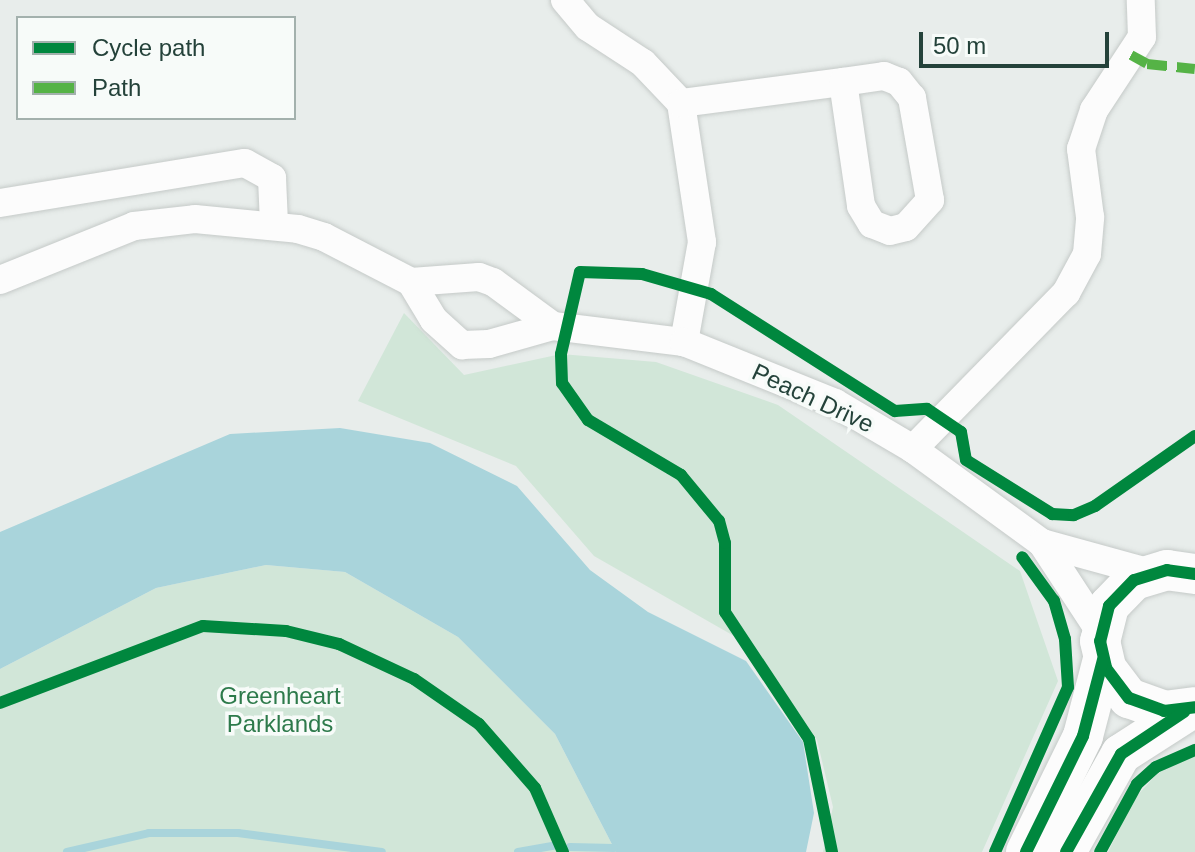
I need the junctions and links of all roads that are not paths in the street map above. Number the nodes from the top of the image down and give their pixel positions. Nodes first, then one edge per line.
1 (565, 0) edge
2 (1141, 0) edge
3 (843, 82) junction
4 (681, 103) junction
5 (0, 203) edge
6 (274, 224) junction
7 (0, 280) edge
8 (411, 282) junction
9 (553, 326) junction
10 (684, 342) junction
11 (913, 449) junction
12 (1042, 543) junction
13 (1195, 557) edge
14 (1167, 573) edge
15 (1102, 646) junction
16 (1195, 707) edge
17 (1026, 852) edge
18 (1066, 852) edge

1 - 4 street
2 - 11 street
3 - 3 street
3 - 4 street
4 - 10 street
5 - 6 street
6 - 7 street
6 - 8 street
8 - 9 street
8 - 9 street, Peach Drive
9 - 10 street, Peach Drive
10 - 11 street, Peach Drive
11 - 12 street, Peach Drive
12 - 14 street, Peach Drive
12 - 15 street, Peach Drive
13 - 14 main road
14 - 15 main road
15 - 16 main road
15 - 17 main road
16 - 18 main road

